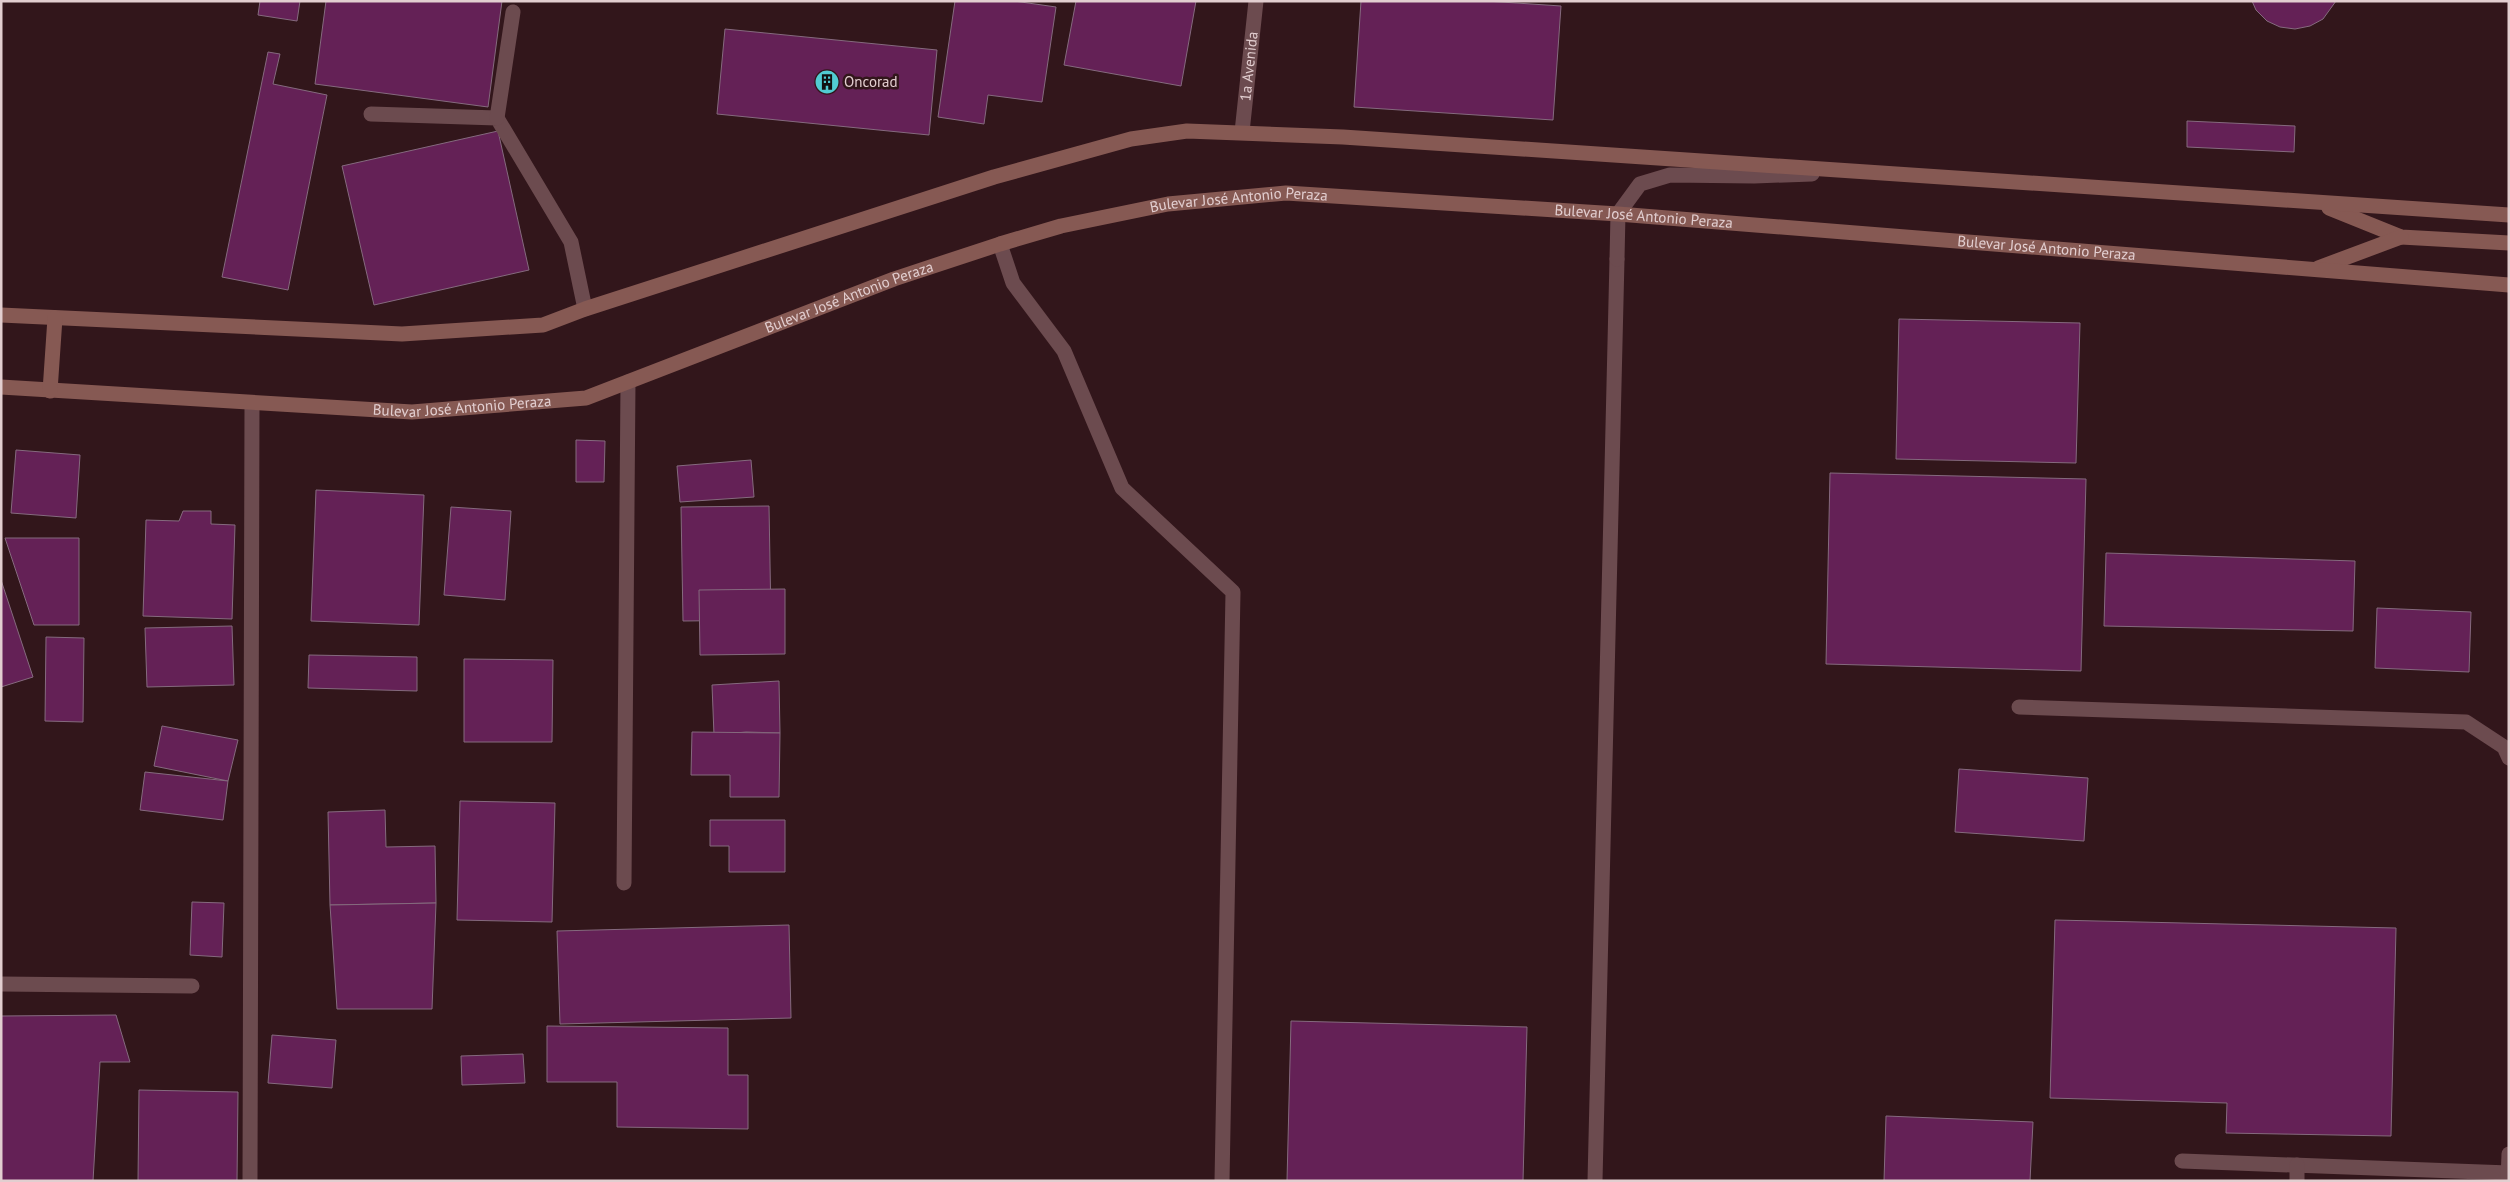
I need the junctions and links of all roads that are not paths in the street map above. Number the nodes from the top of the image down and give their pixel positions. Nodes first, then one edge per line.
1 (1256, 1) edge
2 (513, 12) dead end
3 (371, 114) dead end
4 (497, 118) junction
5 (1242, 132) junction
6 (1861, 172) junction
7 (2316, 202) junction
8 (1618, 214) junction
9 (2509, 216) edge
10 (2401, 237) junction
11 (2509, 243) edge
12 (1000, 244) junction
13 (2314, 269) junction
14 (2509, 285) edge
15 (585, 310) junction
16 (1, 315) edge
17 (55, 318) junction
18 (628, 382) junction
19 (1, 387) edge
20 (50, 391) junction
21 (252, 403) junction
22 (2019, 707) dead end
23 (2509, 758) edge
24 (624, 883) dead end
25 (1, 984) edge
26 (192, 986) dead end
27 (2509, 1154) edge
28 (2182, 1161) dead end
29 (2297, 1165) junction
30 (2508, 1173) edge
31 (2389, 1174) edge
32 (250, 1181) edge
33 (1222, 1181) edge
34 (1595, 1181) edge
35 (2297, 1181) edge
36 (2508, 1181) edge

1 - 5 street, 1a Avenida
2 - 4 street
3 - 4 street
4 - 15 street
5 - 6 street
5 - 15 street
6 - 7 street
6 - 8 street
7 - 9 street
7 - 10 street
8 - 12 street, Bulevar José Antonio Peraza
8 - 13 street, Bulevar José Antonio Peraza
8 - 34 street
10 - 11 street
10 - 13 street
12 - 18 street, Bulevar José Antonio Peraza
12 - 33 street
13 - 14 street, Bulevar José Antonio Peraza
15 - 17 street
16 - 17 street
17 - 20 street
18 - 21 street, Bulevar José Antonio Peraza
18 - 24 street
19 - 20 street, Bulevar José Antonio Peraza
20 - 21 street, Bulevar José Antonio Peraza
21 - 32 street
22 - 23 street
25 - 26 street
27 - 30 street
28 - 29 street
29 - 31 street
29 - 35 street
30 - 31 street
30 - 36 street

